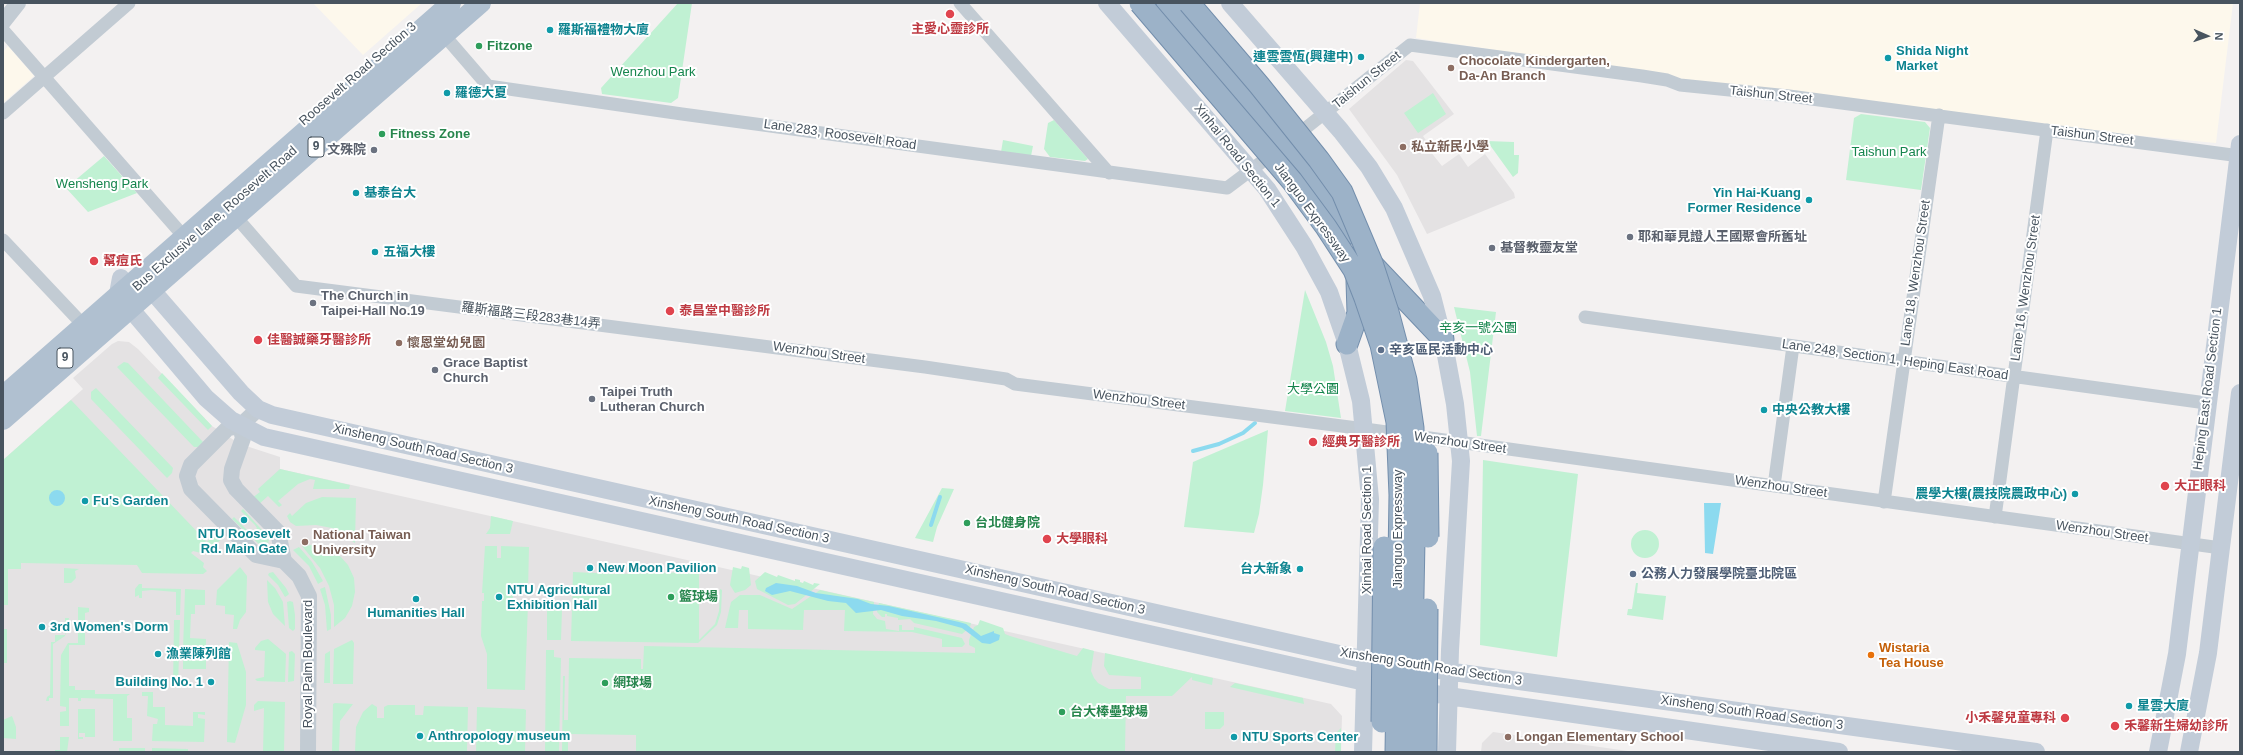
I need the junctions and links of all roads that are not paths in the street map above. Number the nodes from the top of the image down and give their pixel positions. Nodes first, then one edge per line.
1 (18, 3) edge
2 (129, 3) edge
3 (440, 3) edge
4 (451, 3) edge
5 (463, 3) edge
6 (481, 3) edge
7 (960, 3) edge
8 (1107, 3) edge
9 (1140, 3) edge
10 (1189, 3) edge
11 (1230, 3) edge
12 (1167, 4) edge
13 (3, 22) edge
14 (3, 30) edge
15 (444, 35) junction
16 (44, 77) junction
17 (3, 113) edge
18 (1325, 113) junction
19 (1939, 115) junction
20 (2047, 130) junction
21 (1287, 143) junction
22 (2240, 152) edge
23 (1252, 170) junction
24 (1109, 173) junction
25 (1292, 181) junction
26 (1342, 192) junction
27 (236, 217) junction
28 (2234, 229) edge
29 (179, 231) junction
30 (3, 240) edge
31 (132, 290) junction
32 (1585, 317) dead end
33 (87, 329) junction
34 (651, 332) joint
35 (1443, 339) junction
36 (1347, 344) junction
37 (1793, 346) junction
38 (1904, 361) junction
39 (2013, 376) junction
40 (3, 381) edge
41 (2240, 393) edge
42 (3, 396) edge
43 (2206, 403) junction
44 (3, 404) edge
45 (258, 408) junction
46 (3, 412) edge
47 (3, 420) edge
48 (240, 426) junction
49 (1365, 429) junction
50 (1460, 443) junction
51 (1774, 486) junction
52 (1884, 502) junction
53 (1995, 517) junction
54 (2189, 544) junction
55 (2221, 548) junction
56 (284, 561) junction
57 (1366, 660) junction
58 (1449, 671) junction
59 (1365, 682) junction
60 (1448, 696) junction
61 (308, 752) edge
62 (1363, 752) edge
63 (1381, 752) edge
64 (1396, 752) edge
65 (1410, 752) edge
66 (1426, 752) edge
67 (1447, 752) edge
68 (1839, 752) edge
69 (2036, 752) edge
70 (2158, 752) edge
71 (2189, 752) edge

1 - 13 street
2 - 16 street
3 - 29 main road, Roosevelt Road Section 3 / 9
4 - 31 main road, Bus Exclusive Lane, Roosevelt Road / 9
5 - 31 main road, Bus Exclusive Lane, Roosevelt Road / 9
6 - 15 main road, Roosevelt Road Section 3 / 9
7 - 24 street
8 - 23 main road, Xinhai Road Section 1
9 - 25 highway, Jianguo Expressway, bridge
10 - 26 highway, Jianguo Expressway, bridge
11 - 18 main road
12 - 21 highway
14 - 16 street
15 - 24 street, Lane 283, Roosevelt Road
15 - 27 main road, Roosevelt Road Section 3 / 9
16 - 17 street
16 - 29 street
18 - 19 street, Taishun Street
18 - 21 street, Taishun Street
18 - 35 main road
19 - 20 street, Taishun Street
19 - 38 street, Lane 18, Wenzhou Street
20 - 22 street, Taishun Street
20 - 39 street, Lane 16, Wenzhou Street
21 - 23 street, Lane 283, Roosevelt Road
21 - 35 highway
21 - 36 highway
22 - 28 main road, Heping East Road Section 1
23 - 24 street, Lane 283, Roosevelt Road
23 - 36 main road, Xinhai Road Section 1
25 - 63 highway, bridge
25 - 64 highway, Jianguo Expressway, bridge
26 - 65 highway, Jianguo Expressway, bridge
26 - 66 highway, bridge
27 - 31 main road, Roosevelt Road Section 3 / 9
27 - 34 street, 羅斯福路三段283巷14弄
28 - 43 main road, Heping East Road Section 1
29 - 31 main road, Roosevelt Road Section 3 / 9
30 - 33 street
31 - 33 main road, Bus Exclusive Lane, Roosevelt Road / 9
31 - 33 main road, Roosevelt Road Section 3 / 9
31 - 45 main road, Xinsheng South Road Section 3
31 - 48 main road, Xinsheng South Road Section 3
32 - 37 street, Lane 248, Section 1, Heping East Road
33 - 40 main road, 9
33 - 42 main road, Bus Exclusive Lane, Roosevelt Road / 9
33 - 44 main road, Bus Exclusive Lane, Roosevelt Road / 9
33 - 46 main road, Bus Exclusive Lane, Roosevelt Road / 9
33 - 47 main road, 9
34 - 49 street, Wenzhou Street
35 - 50 main road
36 - 49 main road, Xinhai Road Section 1
37 - 38 street, Lane 248, Section 1, Heping East Road
37 - 51 street
38 - 39 street, Lane 248, Section 1, Heping East Road
38 - 52 street, Lane 18, Wenzhou Street
39 - 43 street, Lane 248, Section 1, Heping East Road
39 - 53 street, Lane 16, Wenzhou Street
41 - 55 main road
43 - 54 main road, Heping East Road Section 1
45 - 48 street
45 - 57 main road, Xinsheng South Road Section 3
48 - 56 street
48 - 56 street
48 - 59 main road, Xinsheng South Road Section 3
49 - 50 street, Wenzhou Street
49 - 57 main road, Xinhai Road Section 1
50 - 51 street, Wenzhou Street
50 - 58 main road
51 - 52 street, Wenzhou Street
52 - 53 street, Wenzhou Street
53 - 54 street, Wenzhou Street
54 - 55 street, Wenzhou Street
54 - 70 main road, Heping East Road Section 1
55 - 71 main road
56 - 61 street, Royal Palm Boulevard
57 - 58 main road, Xinsheng South Road Section 3
57 - 59 main road, Xinhai Road Section 1
58 - 60 main road
58 - 69 main road, Xinsheng South Road Section 3
59 - 60 main road, Xinsheng South Road Section 3
59 - 62 main road, Xinhai Road Section 1
60 - 67 main road
60 - 68 main road, Xinsheng South Road Section 3

